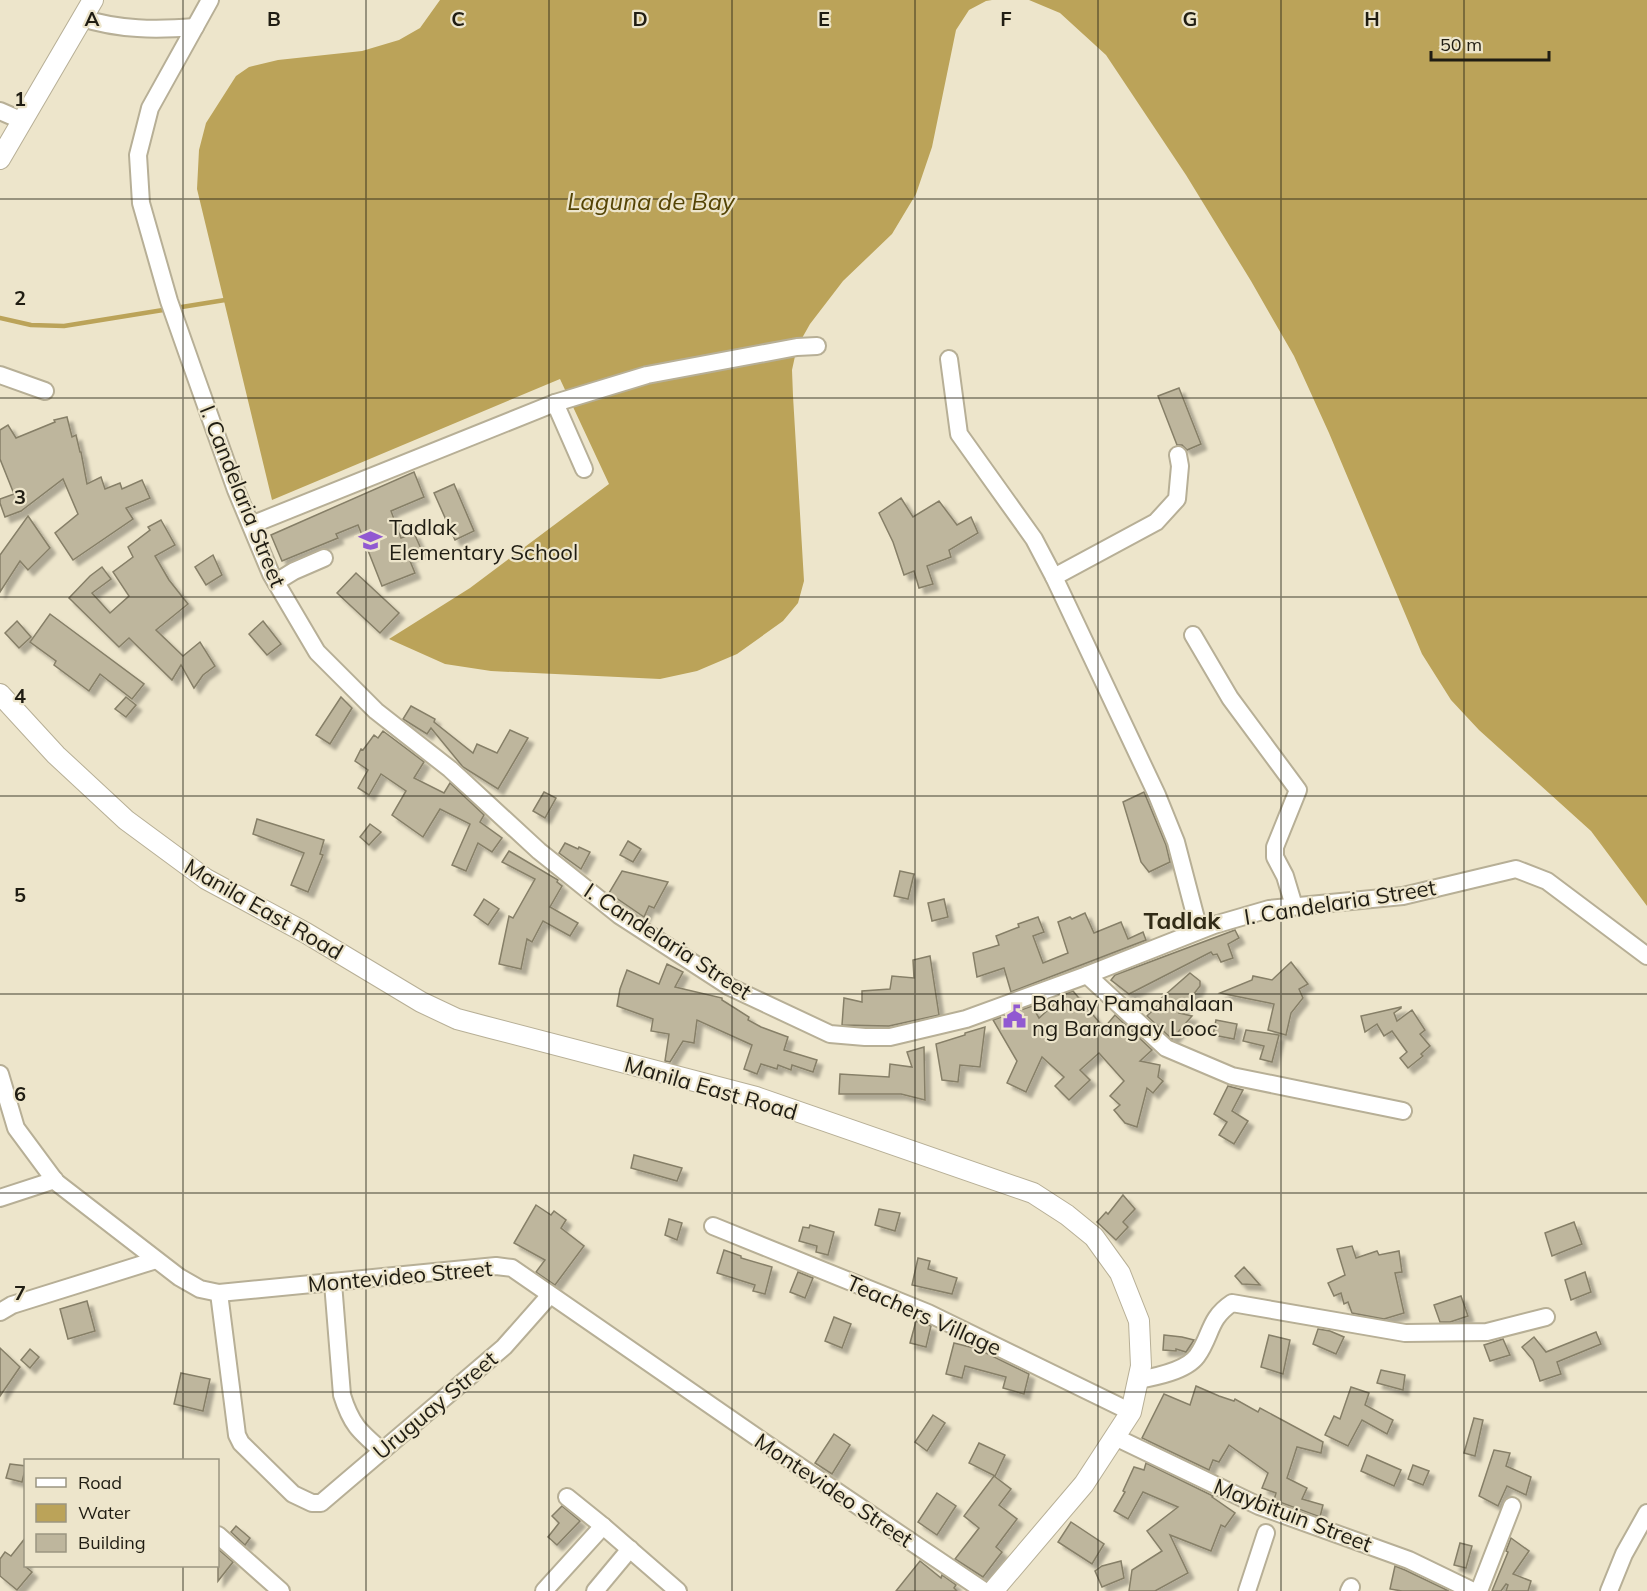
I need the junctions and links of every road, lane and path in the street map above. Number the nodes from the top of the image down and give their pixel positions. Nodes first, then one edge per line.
1 (93, 0) edge
2 (210, 0) edge
3 (82, 18) junction
4 (195, 27) junction
5 (0, 111) edge
6 (23, 121) junction
7 (0, 159) edge
8 (817, 346) dead end
9 (949, 360) dead end
10 (0, 375) edge
11 (45, 392) dead end
12 (555, 403) junction
13 (1178, 455) dead end
14 (584, 469) dead end
15 (251, 525) junction
16 (324, 558) dead end
17 (1054, 577) junction
18 (276, 582) junction
19 (1193, 635) dead end
20 (0, 694) edge
21 (1294, 906) junction
22 (1199, 930) junction
23 (1647, 956) edge
24 (1087, 975) junction
25 (0, 1074) edge
26 (1403, 1111) dead end
27 (55, 1180) junction
28 (0, 1198) edge
29 (713, 1227) dead end
30 (156, 1260) junction
31 (333, 1283) junction
32 (219, 1293) junction
33 (550, 1295) junction
34 (0, 1312) edge
35 (1546, 1317) dead end
36 (1138, 1380) junction
37 (1131, 1412) junction
38 (1115, 1437) junction
39 (381, 1450) junction
40 (567, 1497) dead end
41 (1512, 1506) dead end
42 (1647, 1513) edge
43 (603, 1526) junction
44 (1266, 1533) dead end
45 (219, 1536) edge
46 (630, 1549) junction
47 (1611, 1590) edge
48 (281, 1591) edge
49 (544, 1591) edge
50 (595, 1591) edge
51 (678, 1591) edge
52 (984, 1591) edge
53 (993, 1591) edge
54 (1247, 1591) edge
55 (1473, 1591) edge
56 (1479, 1591) edge

1 - 3 main road
2 - 4 street, I. Candelaria Street
3 - 4 street
3 - 6 main road
4 - 15 street, I. Candelaria Street
5 - 6 street
6 - 7 main road
8 - 12 street
9 - 17 street
10 - 11 street
12 - 14 street
12 - 15 street
13 - 17 street
15 - 18 street, I. Candelaria Street
16 - 18 street
17 - 22 street
18 - 24 street, I. Candelaria Street
19 - 21 street
20 - 36 main road, Manila East Road
21 - 22 street, I. Candelaria Street
21 - 23 street, I. Candelaria Street
22 - 24 street, I. Candelaria Street
24 - 26 street
25 - 27 street, Montevideo Street
27 - 28 street
27 - 30 street, Montevideo Street
29 - 37 street, Teachers Village
30 - 32 street, Montevideo Street
30 - 34 street
31 - 32 street, Montevideo Street
31 - 33 street, Montevideo Street
31 - 39 street
32 - 39 street, Uruguay Street
33 - 39 street, Uruguay Street
33 - 52 street, Montevideo Street
35 - 36 street
36 - 37 main road, Manila East Road
37 - 38 main road, Manila East Road
38 - 53 main road, Manila East Road
38 - 55 street, Maybituin Street
40 - 43 street
41 - 56 street
42 - 47 street
43 - 46 street
43 - 49 street
44 - 54 street
45 - 48 street
46 - 50 street
46 - 51 street

